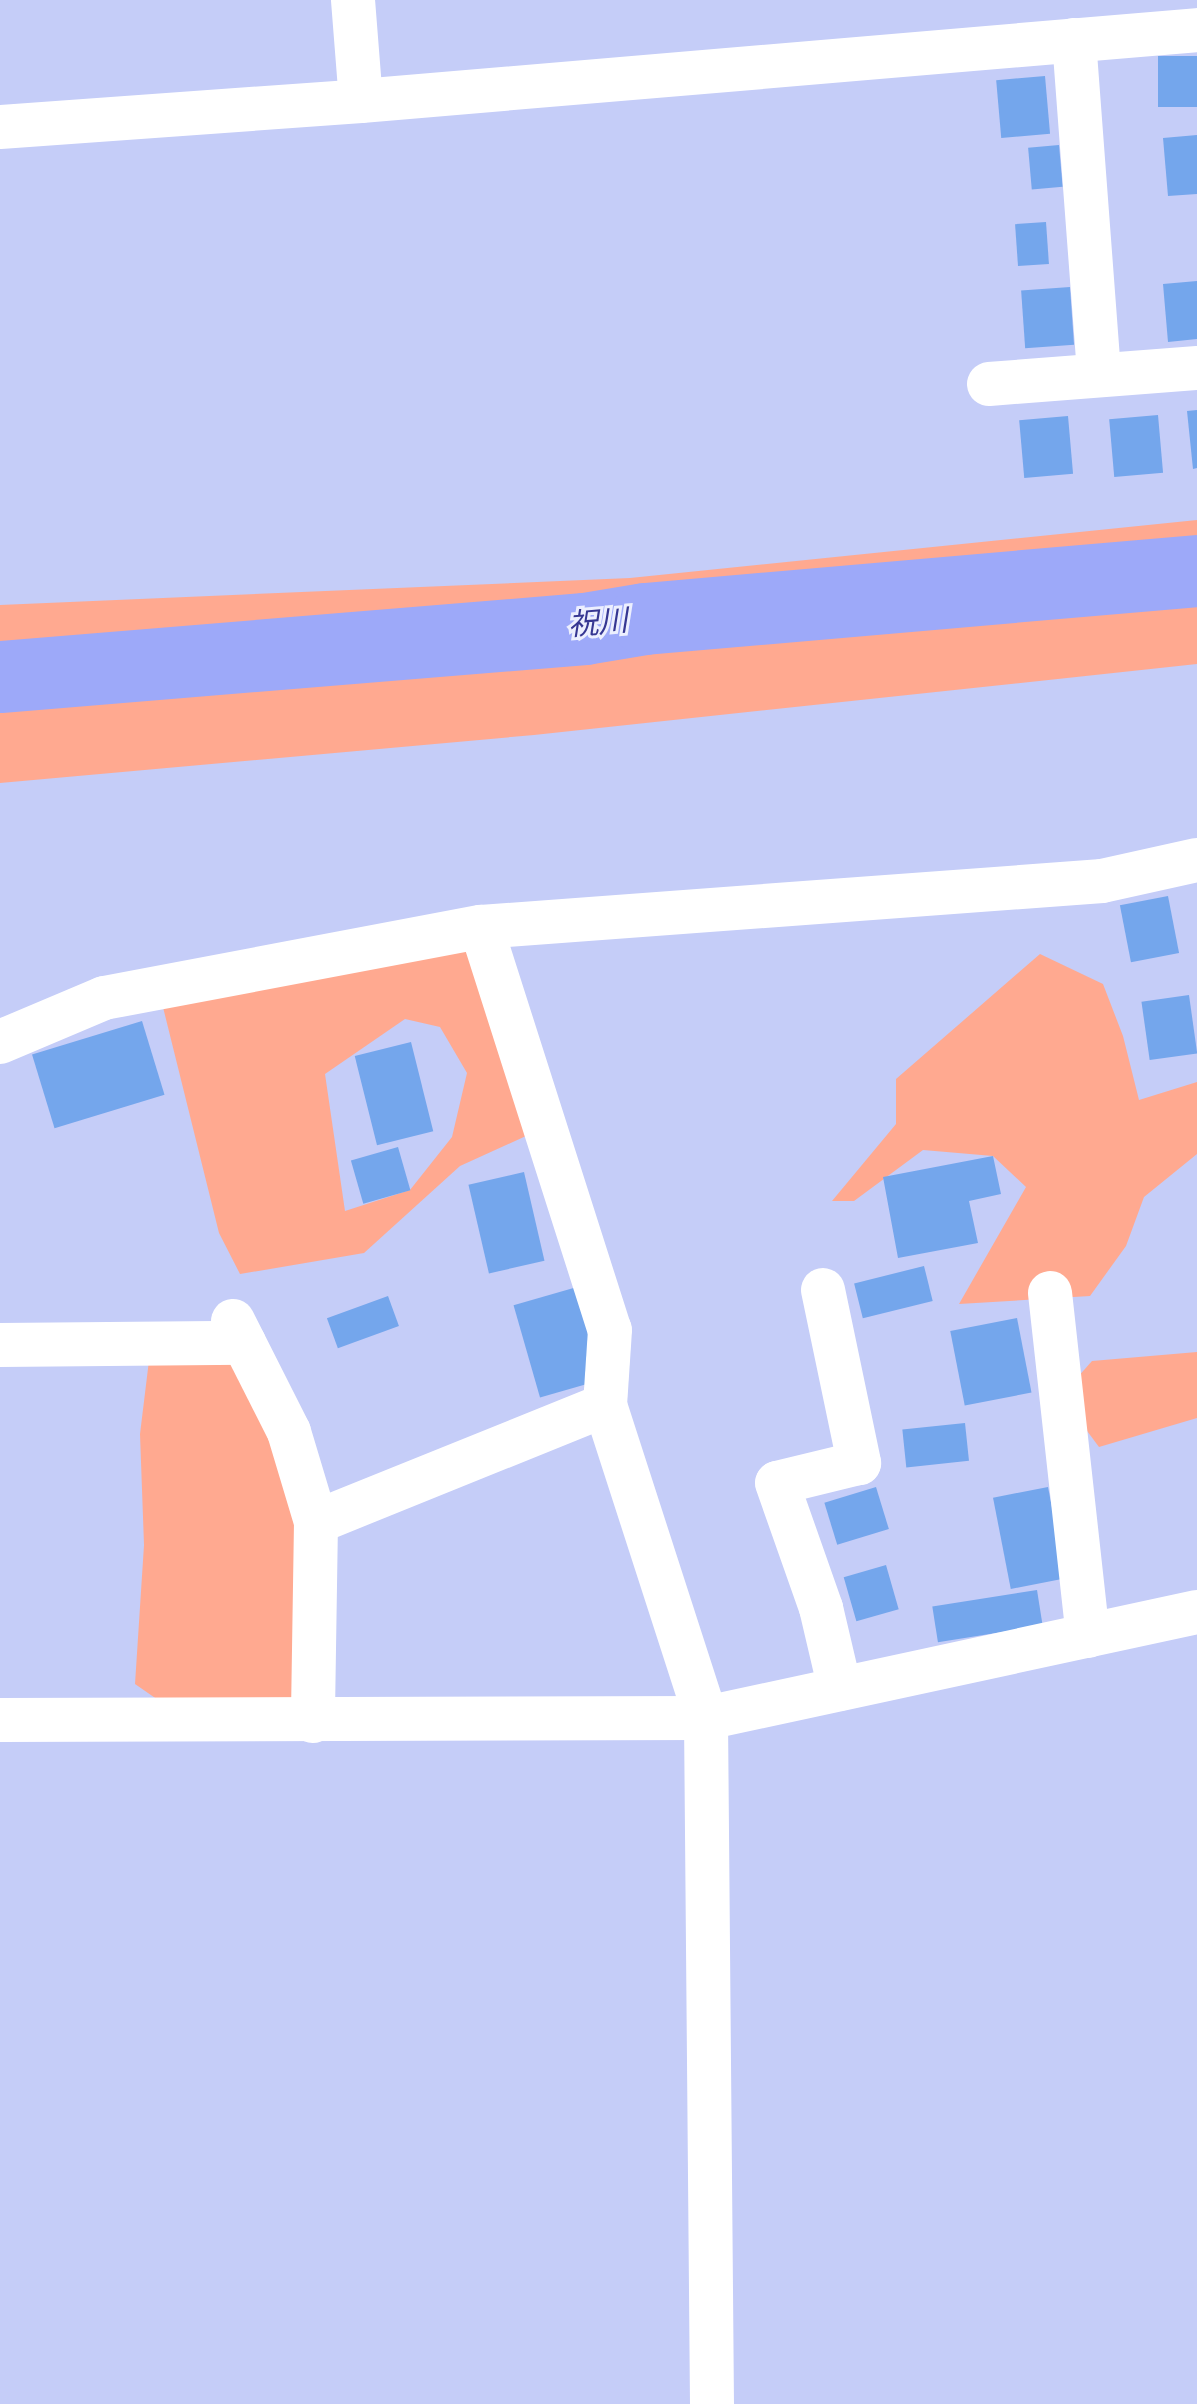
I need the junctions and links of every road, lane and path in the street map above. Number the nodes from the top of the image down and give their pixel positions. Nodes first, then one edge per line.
1 (353, 0) edge
2 (1197, 30) edge
3 (1074, 40) junction
4 (361, 101) junction
5 (0, 127) edge
6 (1197, 368) edge
7 (1099, 375) junction
8 (989, 384) dead end
9 (1197, 860) edge
10 (481, 927) junction
11 (0, 1042) edge
12 (823, 1290) dead end
13 (1050, 1293) dead end
14 (0, 1345) edge
15 (605, 1405) junction
16 (316, 1522) junction
17 (1197, 1612) edge
18 (1088, 1636) junction
19 (840, 1689) junction
20 (706, 1718) junction
21 (0, 1720) edge
22 (313, 1721) junction
23 (712, 2404) edge

1 - 4 street
2 - 3 street
3 - 4 street
3 - 7 street
4 - 5 street
6 - 7 street
7 - 8 street
9 - 10 street
10 - 11 street
10 - 15 street
12 - 19 street
13 - 18 street
14 - 16 street
15 - 16 street
15 - 20 street
16 - 22 street
17 - 18 street
18 - 19 street
19 - 20 street
20 - 22 street
20 - 23 street
21 - 22 street

